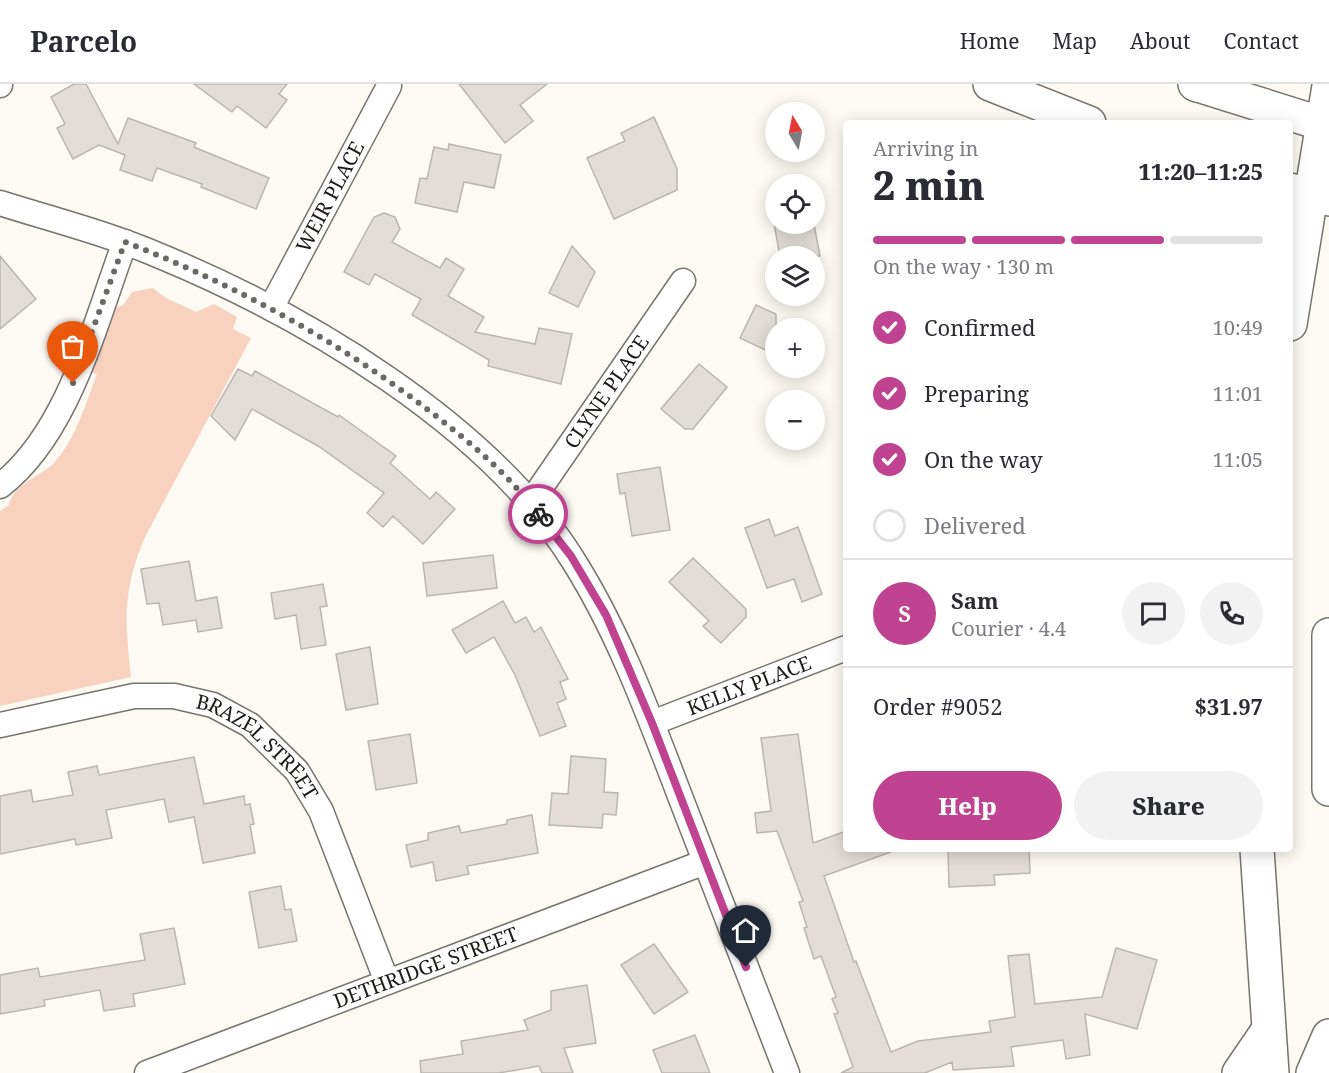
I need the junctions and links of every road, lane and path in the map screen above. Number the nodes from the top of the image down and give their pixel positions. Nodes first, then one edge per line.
1 (990, 84) edge
2 (1197, 84) edge
3 (389, 86) dead end
4 (1329, 86) edge
5 (1081, 120) edge
6 (1326, 125) edge
7 (1310, 195) edge
8 (0, 203) edge
9 (125, 242) junction
10 (683, 281) dead end
11 (1293, 305) edge
12 (271, 308) junction
13 (0, 486) edge
14 (530, 503) junction
15 (1329, 635) edge
16 (843, 649) edge
17 (652, 723) junction
18 (0, 725) edge
19 (1329, 789) edge
20 (1257, 852) edge
21 (705, 862) junction
22 (387, 982) junction
23 (1267, 1032) junction
24 (1329, 1036) edge
25 (147, 1073) edge
26 (787, 1073) edge
27 (1239, 1073) edge
28 (1272, 1073) edge
29 (1313, 1073) edge

1 - 5 main road
2 - 6 main road
3 - 12 street, WEIR PLACE
4 - 6 main road
6 - 7 main road
7 - 11 main road
8 - 9 street
9 - 12 street
9 - 13 street
10 - 14 street, CLYNE PLACE
12 - 14 street
14 - 17 street
15 - 19 main road
16 - 17 street, KELLY PLACE
17 - 21 street
18 - 22 street, BRAZEL STREET
20 - 23 main road
21 - 22 street, DETHRIDGE STREET
21 - 26 street
22 - 25 street, DETHRIDGE STREET
23 - 27 main road
23 - 28 main road
24 - 29 main road

